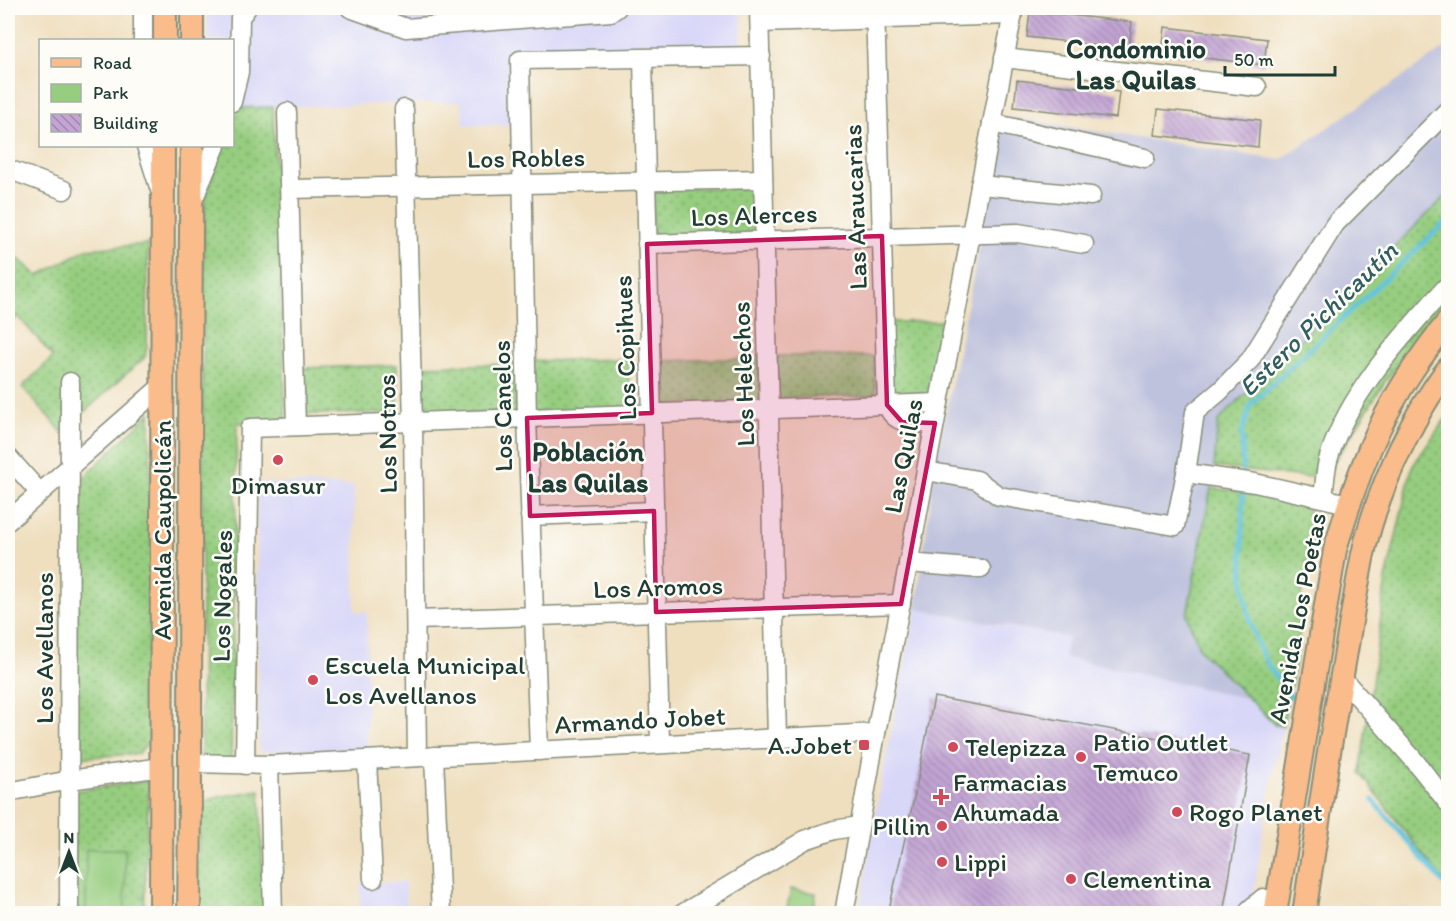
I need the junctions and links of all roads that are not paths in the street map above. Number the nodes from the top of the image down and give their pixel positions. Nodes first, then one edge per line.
1 (143, 8) edge
2 (165, 8) edge
3 (192, 8) edge
4 (350, 8) edge
5 (617, 8) edge
6 (242, 11) edge
7 (1013, 11) edge
8 (875, 13) edge
9 (759, 15) edge
10 (143, 39) edge
11 (165, 39) edge
12 (192, 39) edge
13 (760, 56) junction
14 (1004, 58) junction
15 (643, 59) junction
16 (1257, 87) dead end
17 (234, 96) edge
18 (404, 110) dead end
19 (1449, 110) edge
20 (287, 112) dead end
21 (992, 123) junction
22 (146, 147) edge
23 (163, 147) edge
24 (192, 147) edge
25 (216, 147) edge
26 (1145, 158) dead end
27 (8, 169) edge
28 (763, 179) junction
29 (646, 181) junction
30 (524, 184) junction
31 (980, 185) junction
32 (405, 187) junction
33 (291, 189) junction
34 (64, 190) dead end
35 (1091, 196) dead end
36 (162, 197) junction
37 (191, 206) junction
38 (971, 234) junction
39 (882, 236) junction
40 (765, 240) junction
41 (648, 244) junction
42 (1084, 244) dead end
43 (1449, 285) edge
44 (1449, 322) edge
45 (189, 323) junction
46 (1449, 369) edge
47 (70, 382) dead end
48 (163, 385) junction
49 (939, 403) junction
50 (887, 405) junction
51 (770, 409) junction
52 (652, 413) junction
53 (527, 418) junction
54 (190, 421) junction
55 (412, 422) junction
56 (935, 423) junction
57 (296, 426) junction
58 (8, 457) edge
59 (70, 466) junction
60 (926, 471) junction
61 (1186, 473) junction
62 (40, 493) junction
63 (1323, 497) junction
64 (1348, 504) junction
65 (654, 511) junction
66 (530, 516) junction
67 (8, 521) edge
68 (908, 563) junction
69 (981, 569) dead end
70 (901, 604) junction
71 (774, 608) junction
72 (656, 612) junction
73 (533, 616) junction
74 (416, 620) junction
75 (163, 638) junction
76 (1342, 678) junction
77 (876, 733) junction
78 (777, 738) junction
79 (660, 744) junction
80 (539, 751) junction
81 (426, 757) junction
82 (368, 760) junction
83 (191, 763) junction
84 (245, 765) junction
85 (270, 765) junction
86 (162, 766) junction
87 (70, 780) junction
88 (8, 792) edge
89 (1449, 803) edge
90 (860, 826) junction
91 (373, 879) dead end
92 (1262, 908) edge
93 (69, 914) edge
94 (161, 914) edge
95 (189, 914) edge
96 (273, 914) edge
97 (441, 914) edge
98 (681, 914) edge
99 (844, 914) edge
100 (1304, 914) edge

1 - 10 street
2 - 11 main road
3 - 12 main road
4 - 5 street
6 - 17 street
7 - 8 street
7 - 14 street, Las Quilas
8 - 9 street
8 - 39 street, Las Araucarias
9 - 13 street, Los Helechos
13 - 15 street
13 - 28 street, Los Helechos
14 - 16 street
14 - 21 street, Las Quilas
15 - 29 street, Los Copihues
15 - 30 street, Los Canelos
18 - 32 street, Los Notros
19 - 61 street
20 - 33 street
21 - 26 street
21 - 31 street, Las Quilas
22 - 36 street, Avenida Caupolicán
23 - 36 main road, Avenida Caupolicán
24 - 37 main road, Avenida Caupolicán
25 - 37 street
27 - 34 street
28 - 29 street, Los Robles
28 - 40 street, Los Helechos
29 - 30 street, Los Robles
29 - 41 street, Los Copihues
30 - 32 street, Los Robles
30 - 53 street, Los Canelos
31 - 35 street
31 - 38 street, Las Quilas
32 - 33 street, Los Robles
32 - 55 street, Los Notros
33 - 57 street
36 - 48 main road, Avenida Caupolicán
37 - 45 main road, Avenida Caupolicán
38 - 39 street, Los Alerces
38 - 42 street, Los Alerces
38 - 49 street, Las Quilas
39 - 40 street, Los Alerces
39 - 50 street, Las Araucarias
40 - 41 street, Los Alerces
40 - 51 street, Los Helechos
41 - 52 street, Los Copihues
43 - 63 street
44 - 64 main road, Avenida Los Poetas
45 - 48 main road
45 - 54 main road, Avenida Caupolicán
46 - 76 main road, Avenida Los Poetas
47 - 59 street, Los Avellanos
48 - 54 main road
48 - 59 street
48 - 75 main road, Avenida Caupolicán
49 - 50 street
49 - 56 street, Las Quilas
50 - 51 street
50 - 56 street
51 - 52 street
51 - 71 street, Los Helechos
52 - 53 street
52 - 65 street, Los Copihues
53 - 55 street
53 - 66 street, Los Canelos
54 - 83 main road, Avenida Caupolicán
55 - 57 street
55 - 74 street, Los Notros
56 - 60 street, Las Quilas
57 - 84 street, Los Nogales
58 - 62 street
59 - 62 street
59 - 87 street, Los Avellanos
60 - 61 street
60 - 68 street, Las Quilas
61 - 63 street
62 - 67 street
63 - 64 street
64 - 92 main road, Avenida Los Poetas
65 - 66 street
65 - 72 street, Los Copihues
66 - 73 street, Los Canelos
68 - 69 street
68 - 70 street, Las Quilas
70 - 71 street, Los Aromos
70 - 77 street, Las Quilas
71 - 72 street, Los Aromos
71 - 78 street, Los Helechos
72 - 73 street, Los Aromos
72 - 79 street, Los Copihues
73 - 74 street, Los Aromos
73 - 80 street, Los Canelos
74 - 81 street, Los Notros
75 - 83 main road
75 - 86 main road, Avenida Caupolicán
76 - 89 street
76 - 100 main road, Avenida Los Poetas
77 - 78 street, Armando Jobet
77 - 90 street, Las Quilas
78 - 79 street, Armando Jobet
79 - 80 street, Armando Jobet
80 - 81 street, Armando Jobet
81 - 82 street, Armando Jobet
81 - 97 street, Los Notros
82 - 85 street, Armando Jobet
82 - 91 street
83 - 84 street, Armando Jobet
83 - 95 main road, Avenida Caupolicán
84 - 85 street, Armando Jobet
85 - 96 street
86 - 87 street
86 - 94 main road, Avenida Caupolicán
87 - 88 street
87 - 93 street, Los Avellanos
90 - 98 street
90 - 99 street, Las Quilas

